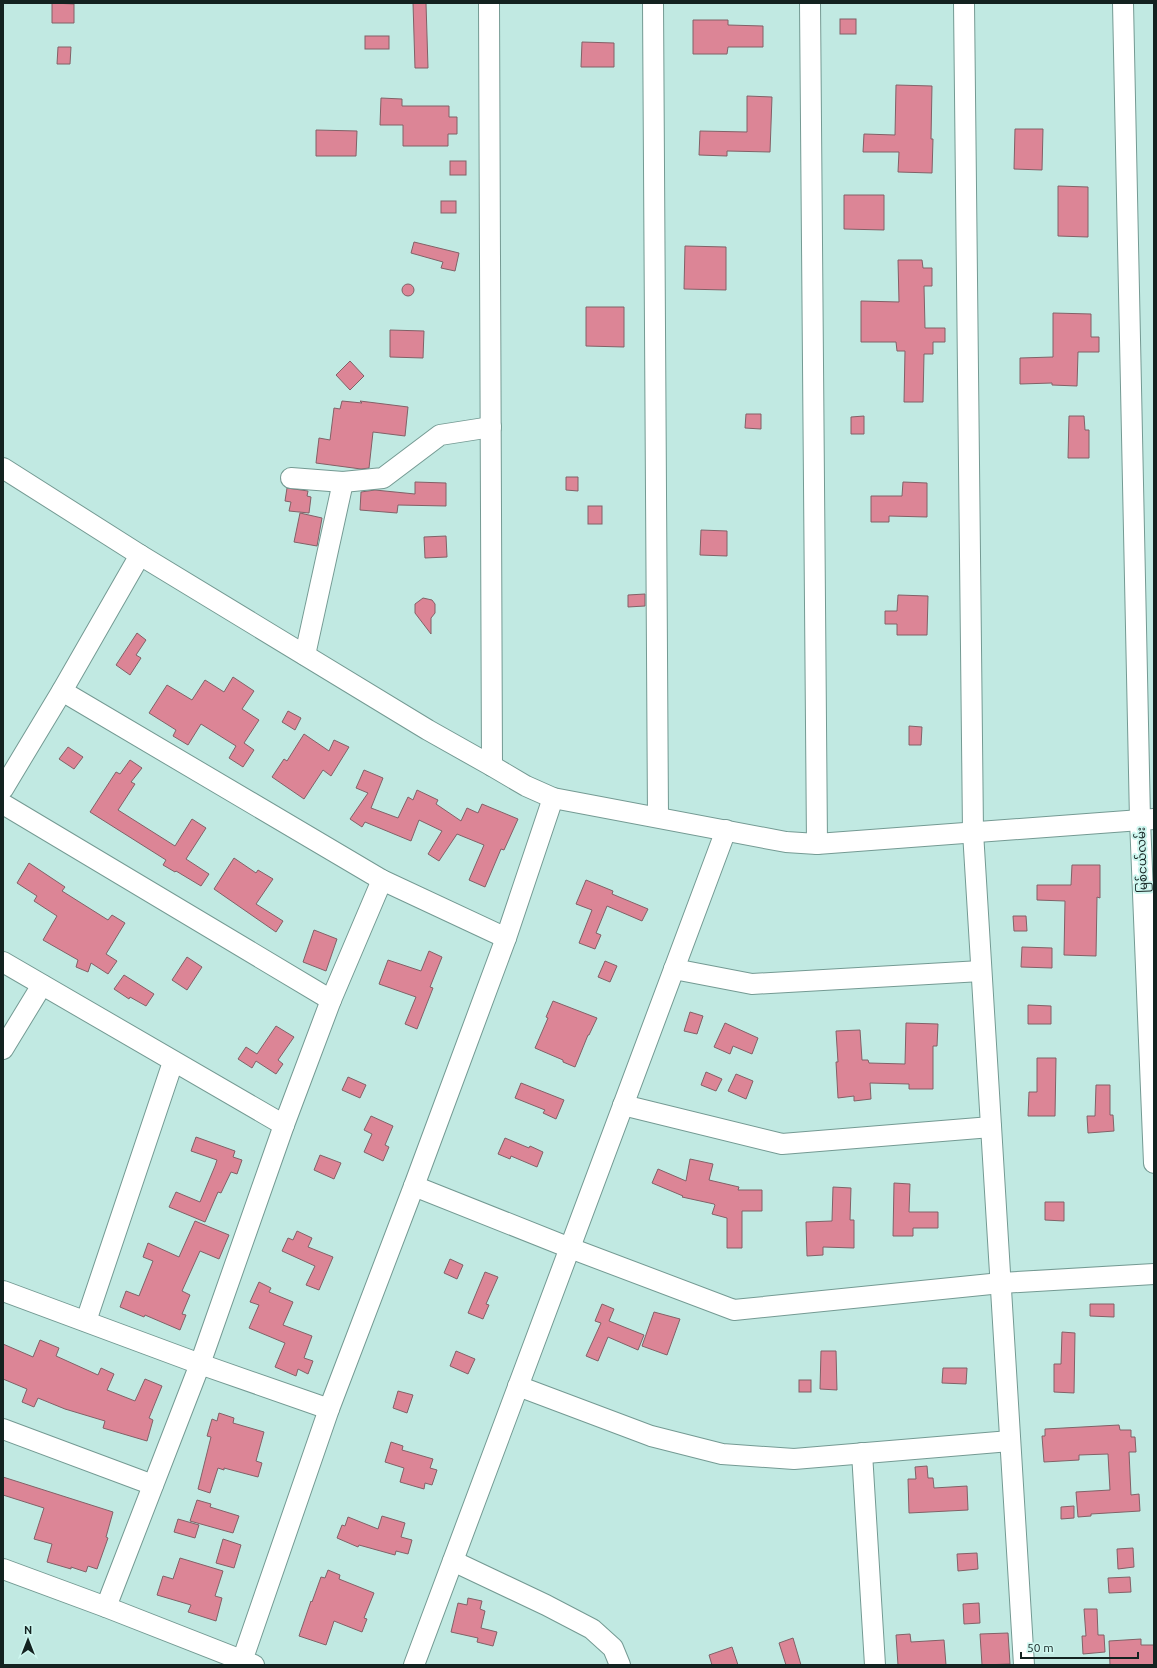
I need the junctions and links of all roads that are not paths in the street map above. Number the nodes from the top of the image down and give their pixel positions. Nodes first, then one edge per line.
1 (489, 3) edge
2 (653, 3) edge
3 (810, 3) edge
4 (964, 3) edge
5 (1123, 3) edge
6 (491, 427) junction
7 (3, 468) edge
8 (291, 478) dead end
9 (343, 482) junction
10 (140, 555) junction
11 (305, 655) junction
12 (62, 691) junction
13 (492, 766) junction
14 (3, 789) edge
15 (553, 798) junction
16 (3, 804) edge
17 (658, 818) junction
18 (1147, 820) edge
19 (726, 830) junction
20 (973, 832) junction
21 (817, 844) junction
22 (382, 880) junction
23 (506, 938) junction
24 (3, 962) edge
25 (674, 969) junction
26 (981, 971) junction
27 (42, 985) junction
28 (331, 1000) junction
29 (3, 1048) edge
30 (173, 1062) junction
31 (623, 1105) junction
32 (284, 1124) junction
33 (991, 1127) junction
34 (1154, 1163) edge
35 (414, 1186) junction
36 (570, 1248) junction
37 (1154, 1274) edge
38 (1001, 1283) junction
39 (3, 1291) edge
40 (86, 1321) junction
41 (200, 1364) junction
42 (518, 1386) junction
43 (329, 1409) junction
44 (3, 1429) edge
45 (1010, 1441) junction
46 (862, 1453) junction
47 (153, 1485) junction
48 (453, 1561) junction
49 (3, 1569) edge
50 (106, 1607) junction
51 (248, 1663) edge
52 (414, 1665) edge
53 (620, 1665) edge
54 (875, 1665) edge
55 (1024, 1665) edge

1 - 6 street
2 - 17 street
3 - 21 street
4 - 20 street
5 - 18 street, မြစ်ငယ်လမ်း
6 - 9 street
6 - 13 street
7 - 10 street
8 - 9 street
9 - 11 street
10 - 11 street
10 - 12 street
11 - 13 street
12 - 14 street
12 - 22 street
13 - 15 street
15 - 17 street
15 - 23 street
16 - 28 street
17 - 19 street
18 - 20 street
18 - 34 street, မြစ်ငယ်လမ်း
19 - 21 street
19 - 25 street
20 - 21 street
20 - 26 street
22 - 23 street
22 - 28 street
23 - 35 street
24 - 27 street
25 - 26 street
25 - 31 street
26 - 33 street
27 - 29 street
27 - 30 street
28 - 32 street
30 - 32 street
30 - 40 street
31 - 33 street
31 - 36 street
32 - 41 street
33 - 38 street
35 - 36 street
35 - 43 street
36 - 38 street
36 - 42 street
37 - 38 street
38 - 45 street
39 - 40 street
40 - 41 street
41 - 43 street
41 - 47 street
42 - 46 street
42 - 48 street
43 - 51 street
44 - 47 street
45 - 46 street
45 - 55 street
46 - 54 street
47 - 50 street
48 - 52 street
48 - 53 street
49 - 50 street
50 - 51 street

